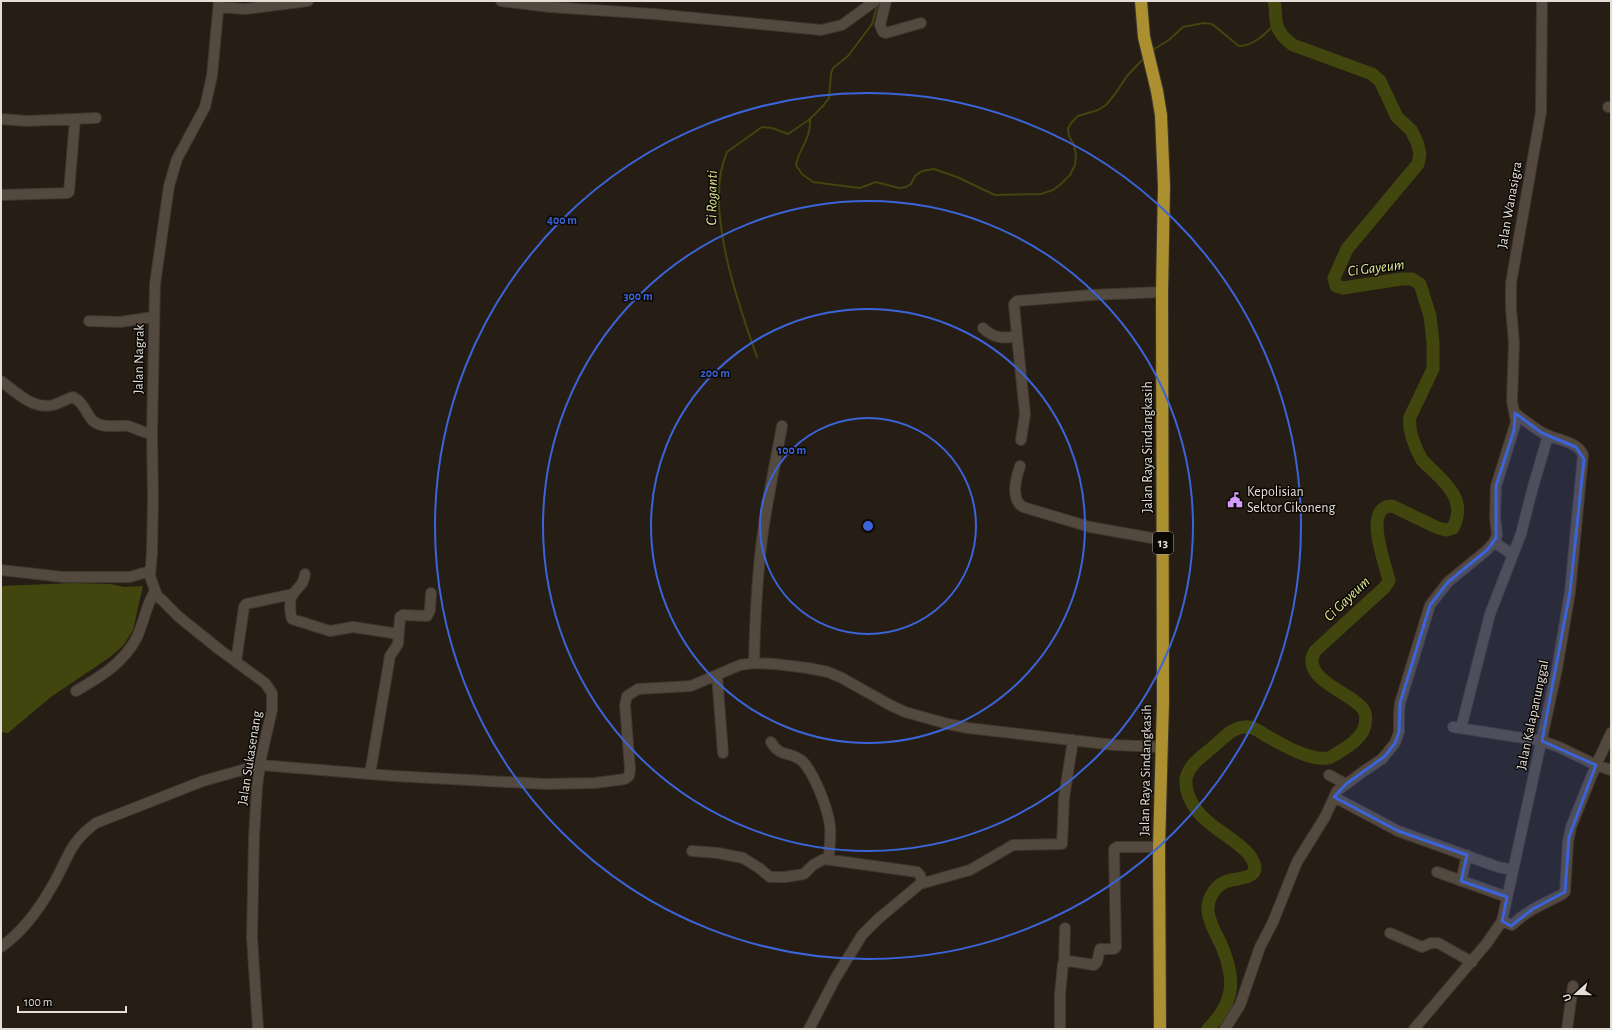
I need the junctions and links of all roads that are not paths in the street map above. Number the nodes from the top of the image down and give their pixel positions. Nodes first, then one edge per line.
1 (308, 1) edge
2 (501, 1) edge
3 (875, 1) edge
4 (886, 1) edge
5 (1141, 1) edge
6 (1542, 1) edge
7 (219, 4) edge
8 (921, 23) dead end
9 (1, 118) edge
10 (96, 118) dead end
11 (76, 119) junction
12 (1, 195) edge
13 (1162, 292) junction
14 (154, 317) junction
15 (89, 321) dead end
16 (983, 328) dead end
17 (1017, 336) junction
18 (1, 381) edge
19 (1517, 415) junction
20 (782, 426) dead end
21 (152, 433) junction
22 (1548, 436) junction
23 (1021, 440) dead end
24 (1020, 466) dead end
25 (1163, 540) junction
26 (1496, 543) junction
27 (1513, 555) junction
28 (1, 570) edge
29 (150, 571) junction
30 (305, 574) dead end
31 (155, 591) junction
32 (431, 593) dead end
33 (293, 594) junction
34 (399, 634) junction
35 (236, 662) junction
36 (754, 663) junction
37 (717, 675) junction
38 (76, 691) dead end
39 (1611, 733) edge
40 (1073, 740) junction
41 (1542, 741) junction
42 (772, 742) dead end
43 (1161, 747) junction
44 (723, 753) dead end
45 (260, 765) junction
46 (1596, 765) junction
47 (1611, 770) edge
48 (370, 774) junction
49 (1329, 775) dead end
50 (1346, 784) junction
51 (1334, 797) junction
52 (1159, 847) junction
53 (692, 851) dead end
54 (1467, 855) junction
55 (829, 860) junction
56 (1513, 870) junction
57 (1437, 872) dead end
58 (1461, 881) junction
59 (922, 882) junction
60 (1507, 897) junction
61 (1507, 924) junction
62 (1065, 928) dead end
63 (1390, 933) dead end
64 (1, 947) edge
65 (1064, 962) junction
66 (1472, 962) junction
67 (1573, 986) dead end
68 (258, 1029) edge
69 (808, 1029) edge
70 (1060, 1029) edge
71 (1160, 1029) edge
72 (1226, 1029) edge
73 (1414, 1029) edge
74 (1567, 1029) edge

1 - 7 street, Jalan Nagrak
2 - 3 street
4 - 8 street
5 - 13 highway, Jalan Raya Sindangkasih / 13
6 - 19 street, Jalan Wanasigra
7 - 14 street, Jalan Nagrak
9 - 11 street
10 - 11 street
11 - 12 street
13 - 17 street
13 - 25 highway, Jalan Raya Sindangkasih / 13
14 - 15 street
14 - 21 street, Jalan Nagrak
16 - 17 street
17 - 23 street
18 - 21 street
19 - 22 street, Jalan Kalapanunggal
19 - 26 street, Jalan Wanasigra
20 - 36 street
21 - 29 street, Jalan Nagrak
22 - 27 street
22 - 41 street, Jalan Kalapanunggal
24 - 25 street
25 - 43 highway, Jalan Raya Sindangkasih / 13
26 - 27 street
26 - 50 street
27 - 41 street
28 - 29 street
29 - 31 street, Jalan Sukasenang
30 - 33 street
31 - 35 street, Jalan Sukasenang
31 - 38 street
32 - 34 street
33 - 34 street
33 - 35 street
34 - 48 street
35 - 45 street, Jalan Sukasenang
36 - 37 street
36 - 40 street
37 - 44 street
37 - 48 street
39 - 46 street
40 - 43 street
40 - 59 street
41 - 46 street
41 - 56 street, Jalan Kalapanunggal
42 - 55 street
43 - 52 highway, Jalan Raya Sindangkasih / 13
45 - 48 street
45 - 64 street
45 - 68 street, Jalan Sukasenang
46 - 47 street
46 - 61 street
49 - 50 street
50 - 51 street
51 - 54 street
51 - 72 street
52 - 65 street
52 - 71 highway, Jalan Raya Sindangkasih / 13
53 - 55 street
54 - 56 street
54 - 58 street
55 - 59 street
56 - 60 street, Jalan Kalapanunggal
57 - 58 street
58 - 60 street
59 - 69 street
60 - 61 street, Jalan Kalapanunggal
61 - 66 street, Jalan Kalapanunggal
62 - 65 street
63 - 66 street
65 - 70 street
66 - 73 street, Jalan Kalapanunggal
67 - 74 street

